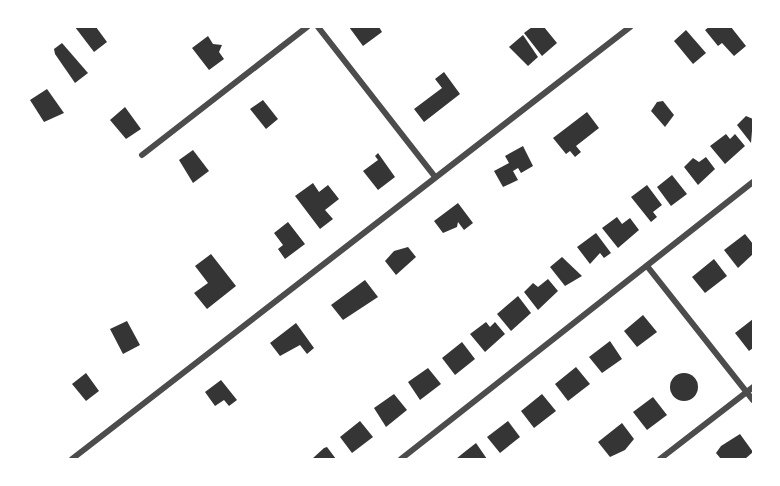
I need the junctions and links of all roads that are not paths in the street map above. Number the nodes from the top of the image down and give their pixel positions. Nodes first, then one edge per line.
1 (307, 27) edge
2 (318, 27) edge
3 (630, 27) edge
4 (142, 155) dead end
5 (435, 177) junction
6 (753, 182) edge
7 (647, 266) junction
8 (753, 387) edge
9 (747, 392) junction
10 (753, 400) edge
11 (72, 459) edge
12 (402, 459) edge
13 (660, 459) edge

1 - 4 street
2 - 5 street
3 - 5 street
5 - 11 street
6 - 7 street
7 - 9 street
7 - 12 street
8 - 9 street
9 - 10 street
9 - 13 street

